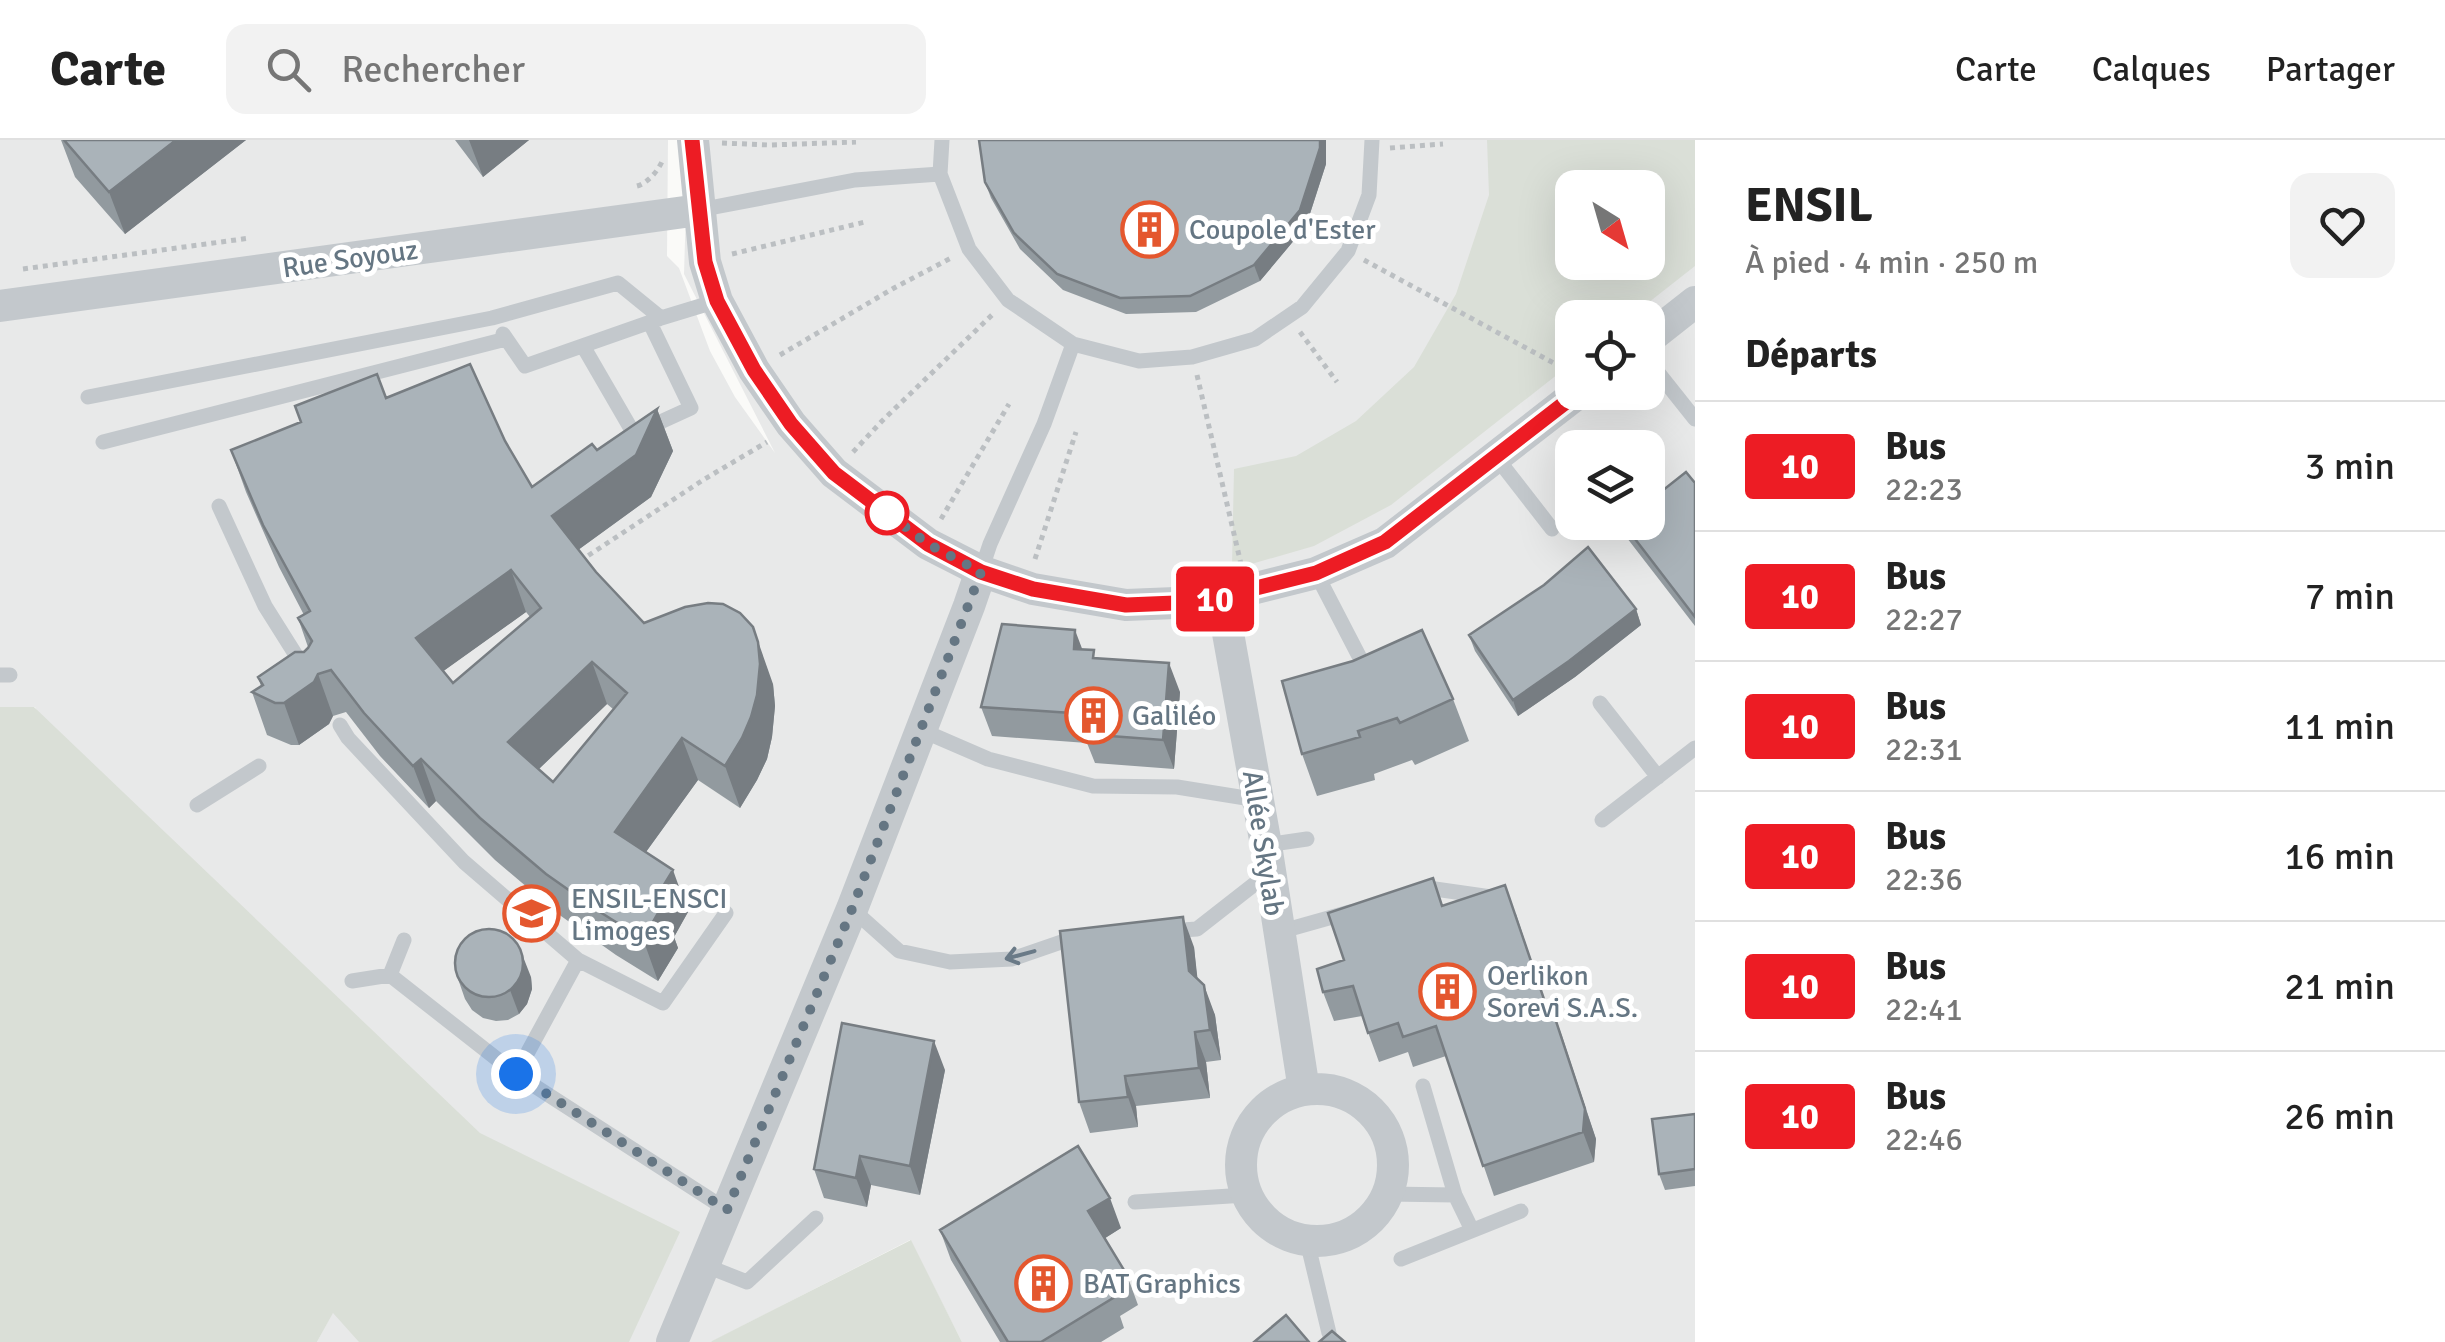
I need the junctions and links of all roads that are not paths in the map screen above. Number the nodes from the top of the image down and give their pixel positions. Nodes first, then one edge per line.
1 (942, 140) edge
2 (1372, 145) edge
3 (683, 147) edge
4 (940, 174) junction
5 (699, 210) junction
6 (717, 301) junction
7 (2, 302) edge
8 (1695, 302) edge
9 (492, 318) junction
10 (656, 320) junction
11 (1665, 326) edge
12 (506, 339) junction
13 (1074, 344) junction
14 (583, 346) junction
15 (1665, 381) edge
16 (88, 397) dead end
17 (1556, 410) edge
18 (1695, 419) edge
19 (103, 442) dead end
20 (1496, 457) junction
21 (219, 506) dead end
22 (1552, 530) dead end
23 (981, 572) junction
24 (1316, 573) junction
25 (1225, 597) junction
26 (1360, 658) edge
27 (314, 684) edge
28 (1600, 704) dead end
29 (340, 725) edge
30 (921, 730) junction
31 (1695, 748) edge
32 (259, 766) dead end
33 (1658, 776) junction
34 (1258, 800) junction
35 (198, 805) dead end
36 (1602, 820) dead end
37 (1307, 840) dead end
38 (1268, 859) junction
39 (1495, 898) edge
40 (1400, 899) edge
41 (1366, 908) edge
42 (852, 909) junction
43 (726, 914) dead end
44 (1160, 932) edge
45 (1279, 932) junction
46 (1088, 937) edge
47 (404, 940) dead end
48 (578, 960) junction
49 (390, 975) junction
50 (352, 981) dead end
51 (516, 1074) junction
52 (1423, 1086) dead end
53 (1304, 1090) junction
54 (1388, 1194) junction
55 (1454, 1195) junction
56 (1246, 1196) junction
57 (1135, 1202) dead end
58 (727, 1210) junction
59 (1522, 1211) dead end
60 (816, 1218) dead end
61 (1472, 1230) junction
62 (1307, 1241) junction
63 (1402, 1259) dead end
64 (704, 1265) junction
65 (1329, 1334) edge
66 (672, 1342) edge

1 - 4 lane
2 - 13 lane
3 - 5 street
4 - 5 lane
4 - 13 lane
5 - 6 street
5 - 7 street, Rue Soyouz
6 - 10 lane
6 - 23 street
8 - 11 street
9 - 10 lane
9 - 12 lane
9 - 16 lane
10 - 14 lane
10 - 14 lane
12 - 14 lane
12 - 19 lane
13 - 23 lane
15 - 18 lane
17 - 20 street
20 - 22 lane
20 - 24 street
21 - 27 lane
23 - 25 street
23 - 30 street
24 - 25 street
24 - 26 lane
25 - 34 street, Allée Skylab
28 - 33 lane
29 - 48 lane
30 - 34 lane
30 - 42 street
31 - 33 lane
32 - 35 lane
33 - 36 lane
34 - 38 street, Allée Skylab
37 - 38 lane
38 - 44 lane
38 - 45 street, Allée Skylab
39 - 40 lane
41 - 45 lane
46 -> 42 lane
42 - 58 street
43 - 48 lane
45 - 53 street, Allée Skylab
47 - 49 lane
48 - 51 lane
49 - 50 lane
49 - 51 lane
51 - 58 lane
52 - 55 lane
53 - 54 street
53 - 56 street
54 - 55 lane
54 - 62 street
55 - 61 lane
56 - 57 lane
56 - 62 street
58 - 64 street
59 - 61 lane
60 - 64 lane
61 - 63 lane
62 - 65 lane
64 - 66 street

